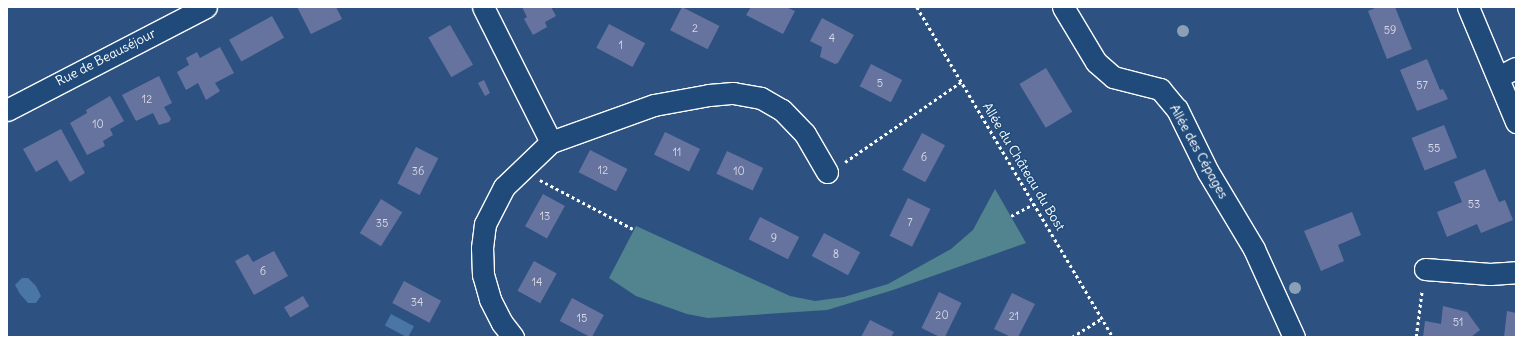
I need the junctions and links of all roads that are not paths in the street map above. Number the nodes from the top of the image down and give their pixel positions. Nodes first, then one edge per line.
1 (206, 7) edge
2 (484, 7) edge
3 (1064, 7) edge
4 (1468, 7) edge
5 (1516, 68) edge
6 (1498, 77) junction
7 (7, 110) edge
8 (1516, 122) edge
9 (551, 142) junction
10 (827, 172) road end
11 (1425, 269) road end
12 (1516, 272) edge
13 (513, 337) edge
14 (1294, 337) edge

1 - 7 street, Rue de Beauséjour
2 - 9 street
3 - 14 street, Allée des Cépages
4 - 6 street
5 - 6 street
6 - 8 street
9 - 10 street
9 - 13 street
11 - 12 street

